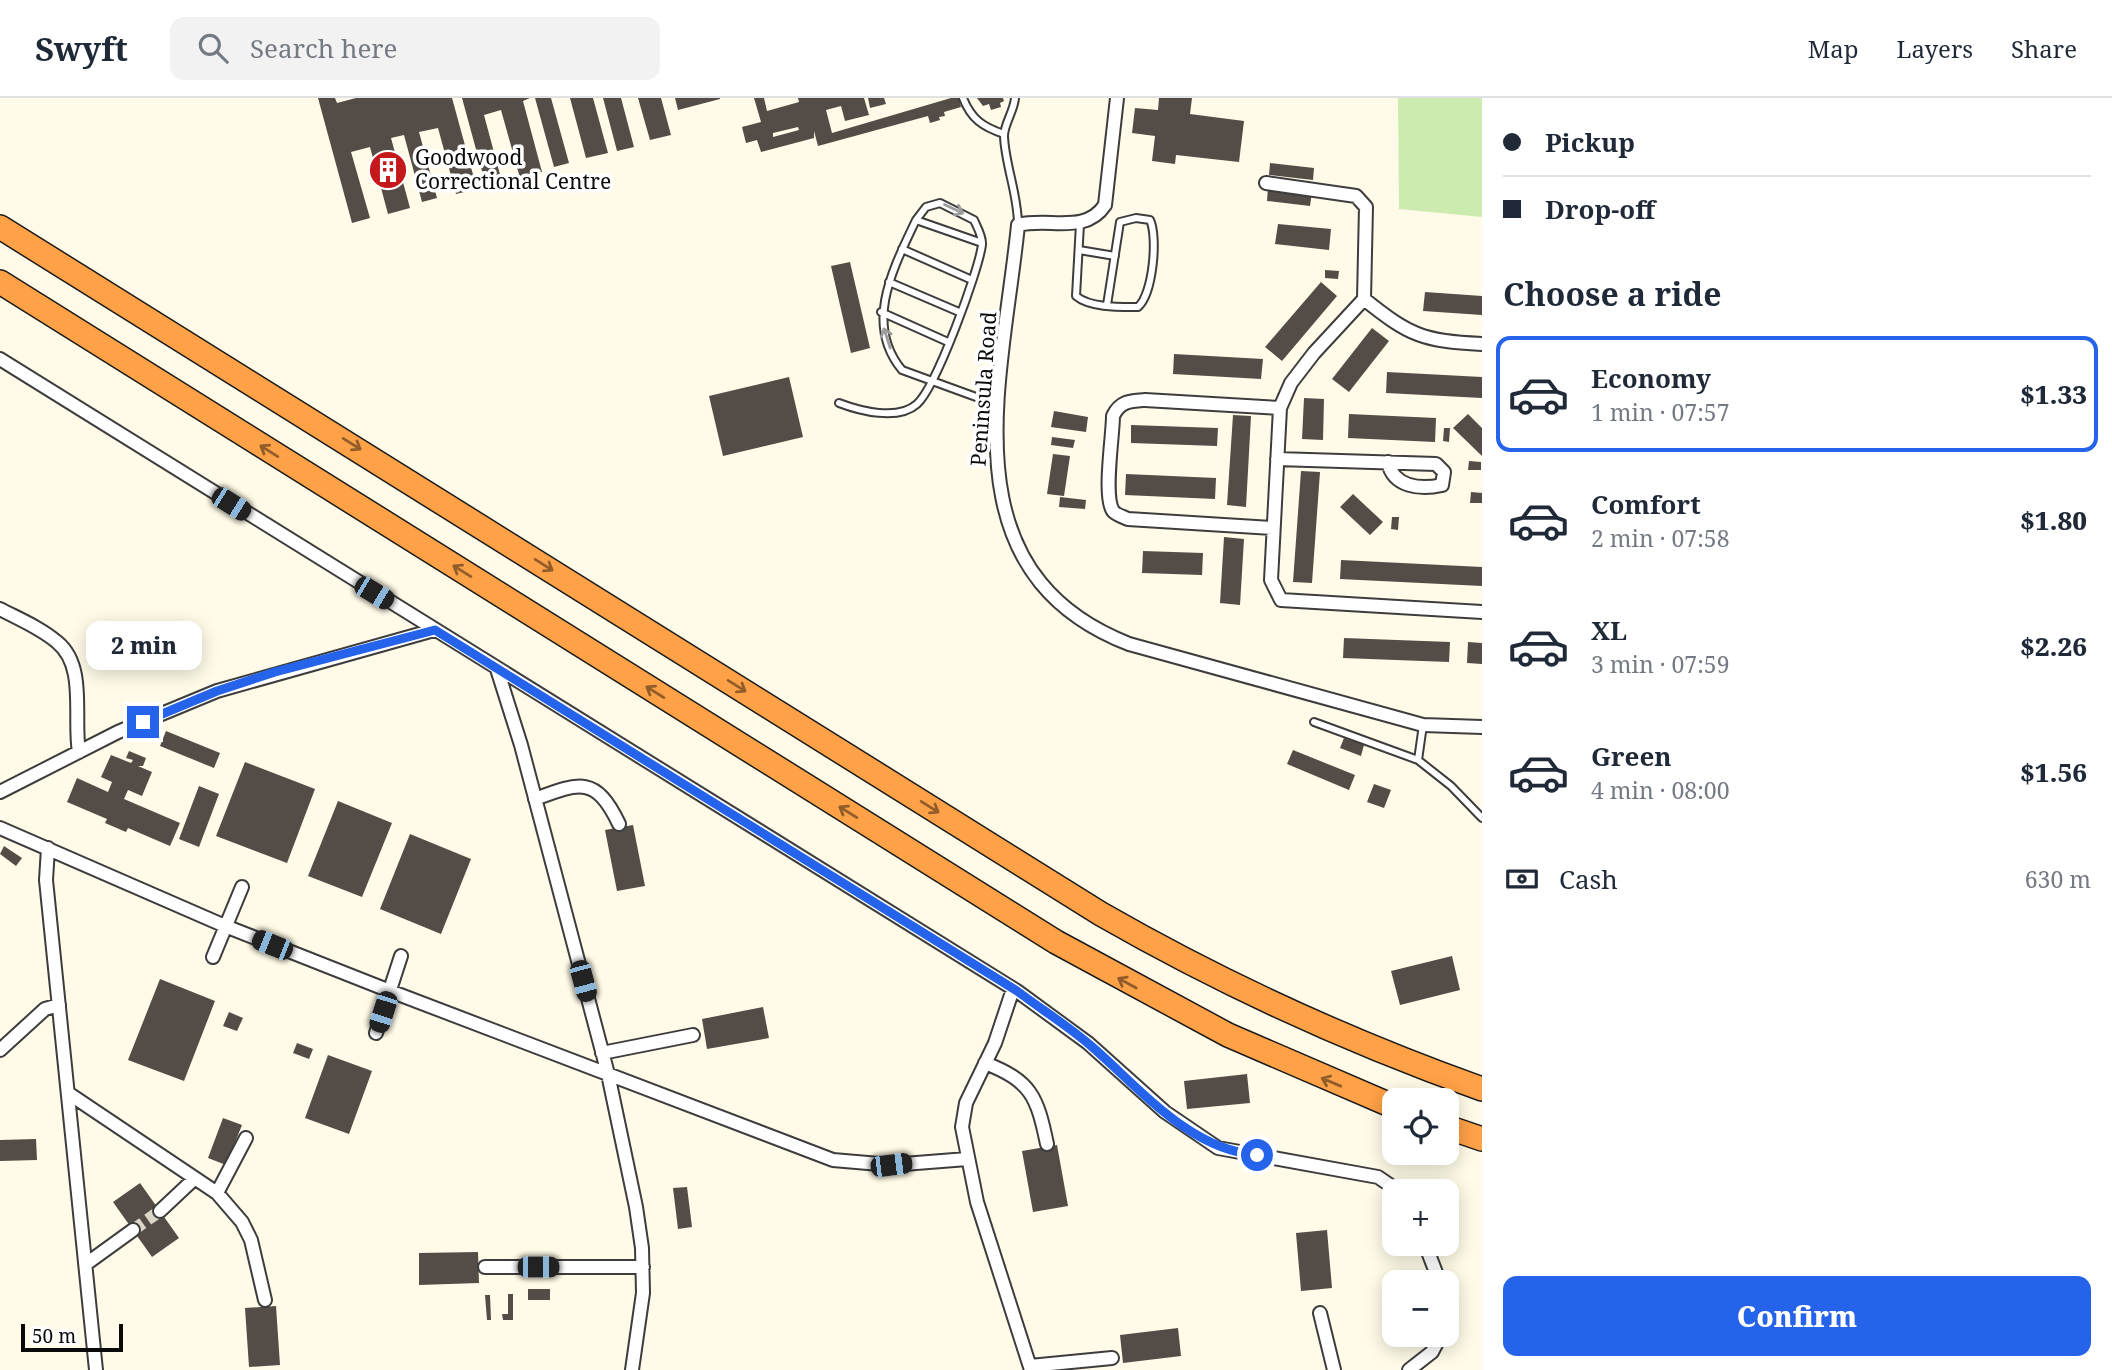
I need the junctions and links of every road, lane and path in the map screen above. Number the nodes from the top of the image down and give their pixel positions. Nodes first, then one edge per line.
1 (963, 98) edge
2 (1015, 98) edge
3 (1117, 98) edge
4 (1004, 134) junction
5 (1266, 183) dead end
6 (0, 210) edge
7 (916, 220) junction
8 (1080, 224) junction
9 (1018, 225) junction
10 (0, 227) edge
11 (982, 243) junction
12 (902, 249) junction
13 (1079, 250) junction
14 (1115, 256) junction
15 (972, 279) junction
16 (0, 282) edge
17 (889, 282) junction
18 (0, 299) edge
19 (1364, 299) junction
20 (1107, 305) junction
21 (881, 312) junction
22 (959, 312) junction
23 (948, 342) junction
24 (1482, 344) edge
25 (0, 359) edge
26 (932, 382) junction
27 (194, 403) junction
28 (839, 403) dead end
29 (998, 405) junction
30 (294, 408) junction
31 (1280, 408) junction
32 (1277, 459) junction
33 (1388, 462) dead end
34 (1273, 528) junction
35 (0, 609) edge
36 (1482, 612) edge
37 (435, 630) junction
38 (497, 668) junction
39 (1314, 722) dead end
40 (1423, 725) junction
41 (1482, 727) edge
42 (79, 752) junction
43 (1418, 760) junction
44 (0, 792) edge
45 (535, 799) junction
46 (1482, 818) edge
47 (619, 824) dead end
48 (0, 828) edge
49 (48, 848) junction
50 (242, 887) dead end
51 (225, 926) junction
52 (401, 956) dead end
53 (212, 957) dead end
54 (1013, 989) junction
55 (390, 991) junction
56 (59, 1005) junction
57 (376, 1033) dead end
58 (692, 1035) dead end
59 (0, 1050) edge
60 (602, 1054) junction
61 (985, 1063) junction
62 (608, 1074) junction
63 (1482, 1089) edge
64 (68, 1093) junction
65 (1382, 1101) edge
66 (1459, 1131) edge
67 (246, 1138) dead end
68 (1482, 1139) edge
69 (1047, 1144) dead end
70 (967, 1159) junction
71 (193, 1180) junction
72 (1382, 1180) edge
73 (217, 1193) junction
74 (160, 1211) tunnel mouth
75 (132, 1230) tunnel mouth
76 (86, 1264) junction
77 (485, 1267) dead end
78 (643, 1267) junction
79 (265, 1300) dead end
80 (1320, 1314) dead end
81 (1435, 1347) edge
82 (1112, 1357) dead end
83 (95, 1364) edge
84 (1030, 1368) edge
85 (89, 1370) edge
86 (632, 1370) edge
87 (1334, 1370) edge
88 (1409, 1370) edge

1 - 4 lane
2 - 4 lane, Peninsula Road
3 - 8 street
4 - 9 lane, Peninsula Road
5 - 19 street
6 - 30 highway
7 - 11 lane
7 -> 11 lane
7 - 12 lane
8 - 9 street
8 - 13 lane
9 - 29 street, Peninsula Road
10 - 30 highway
11 - 15 lane
12 - 15 lane
12 - 17 lane
13 - 14 lane
13 - 20 lane
14 - 20 lane
14 - 20 lane
15 - 22 lane
16 - 27 highway
17 - 21 lane
17 - 22 lane
18 - 27 highway
19 - 24 street
19 - 31 street
21 - 23 lane
26 -> 21 lane
22 - 23 lane
23 - 26 lane
25 - 37 street
26 - 28 lane
26 - 29 lane
65 -> 27 highway
29 - 40 street, Peninsula Road
30 -> 63 highway
31 - 32 street
31 - 34 street
32 - 33 street
32 - 34 street
34 - 36 street
35 - 42 street
37 - 38 street
37 - 42 street
38 - 45 street
38 - 54 street
39 - 43 lane
40 - 41 street, Peninsula Road
40 - 43 lane
42 - 44 street
43 - 46 lane
45 - 47 street
45 - 60 street
48 - 49 street
49 - 51 street
49 - 56 street
50 - 51 street
51 - 53 street
51 - 55 street
52 - 55 street
54 - 61 street
54 - 72 street
55 - 57 street
55 - 62 street
56 - 59 street
56 - 64 street
58 - 60 street
60 - 62 street
61 - 69 street
61 - 70 street
62 - 70 street
62 - 78 street
64 - 71 street
64 - 76 street
66 - 68 highway
67 - 73 street
70 - 84 street
71 - 73 street
71 - 74 street
73 - 79 street
75 - 76 street
76 - 83 street
77 - 78 street
78 - 86 street
80 - 87 street
81 - 88 street
82 - 84 street
83 - 85 street

